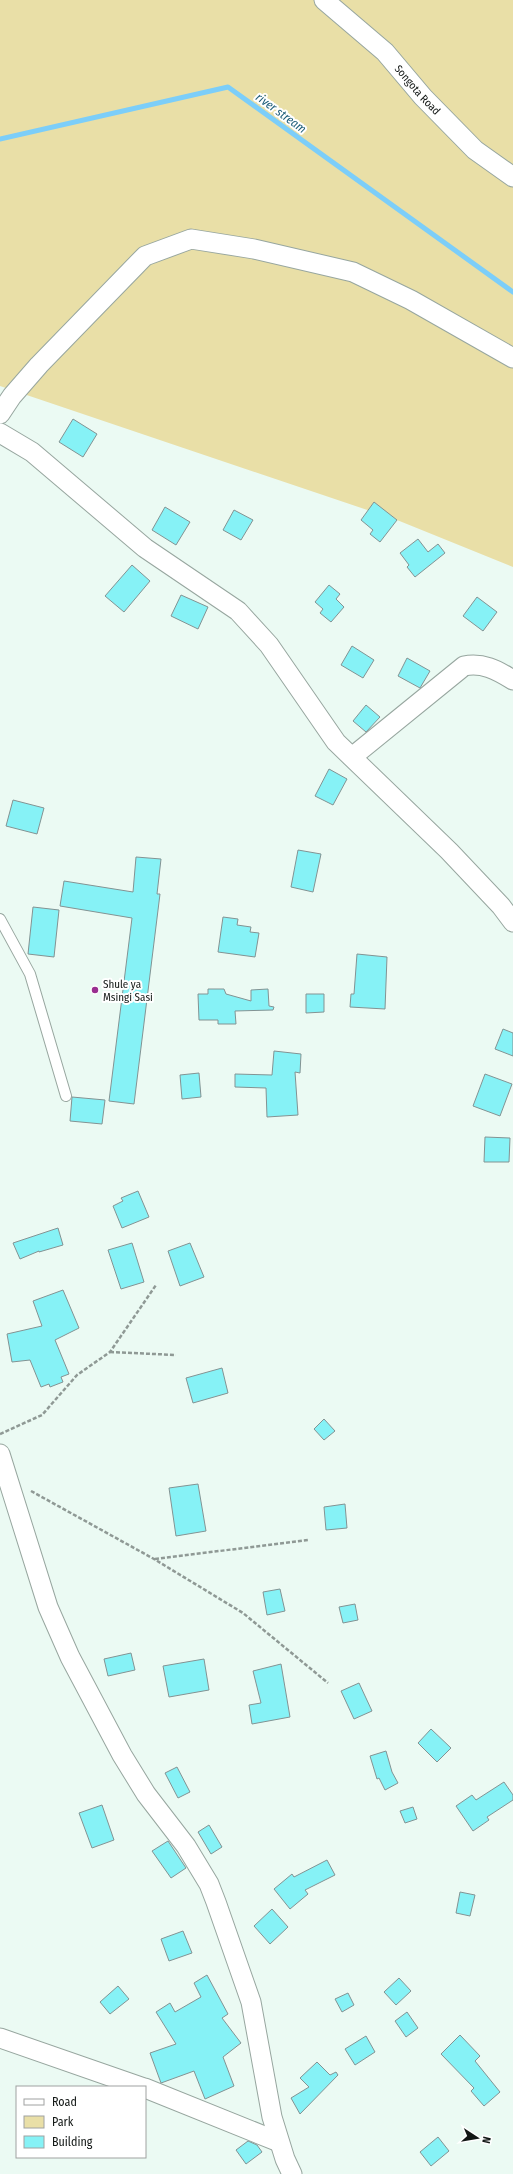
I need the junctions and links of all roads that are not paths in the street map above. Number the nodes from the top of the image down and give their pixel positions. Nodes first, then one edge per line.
1 (324, 0) edge
2 (513, 177) edge
3 (513, 358) edge
4 (0, 414) edge
5 (0, 433) edge
6 (513, 680) edge
7 (352, 757) junction
8 (0, 919) edge
9 (513, 922) edge
10 (66, 1096) dead end
11 (0, 1454) edge
12 (0, 2038) edge
13 (138, 2086) edge
14 (146, 2088) edge
15 (279, 2142) junction
16 (292, 2174) edge

1 - 2 street, Songota Road
3 - 4 street
5 - 7 street
6 - 7 street
7 - 9 street
8 - 10 lane
11 - 15 street
12 - 13 street
14 - 15 street
15 - 16 street

